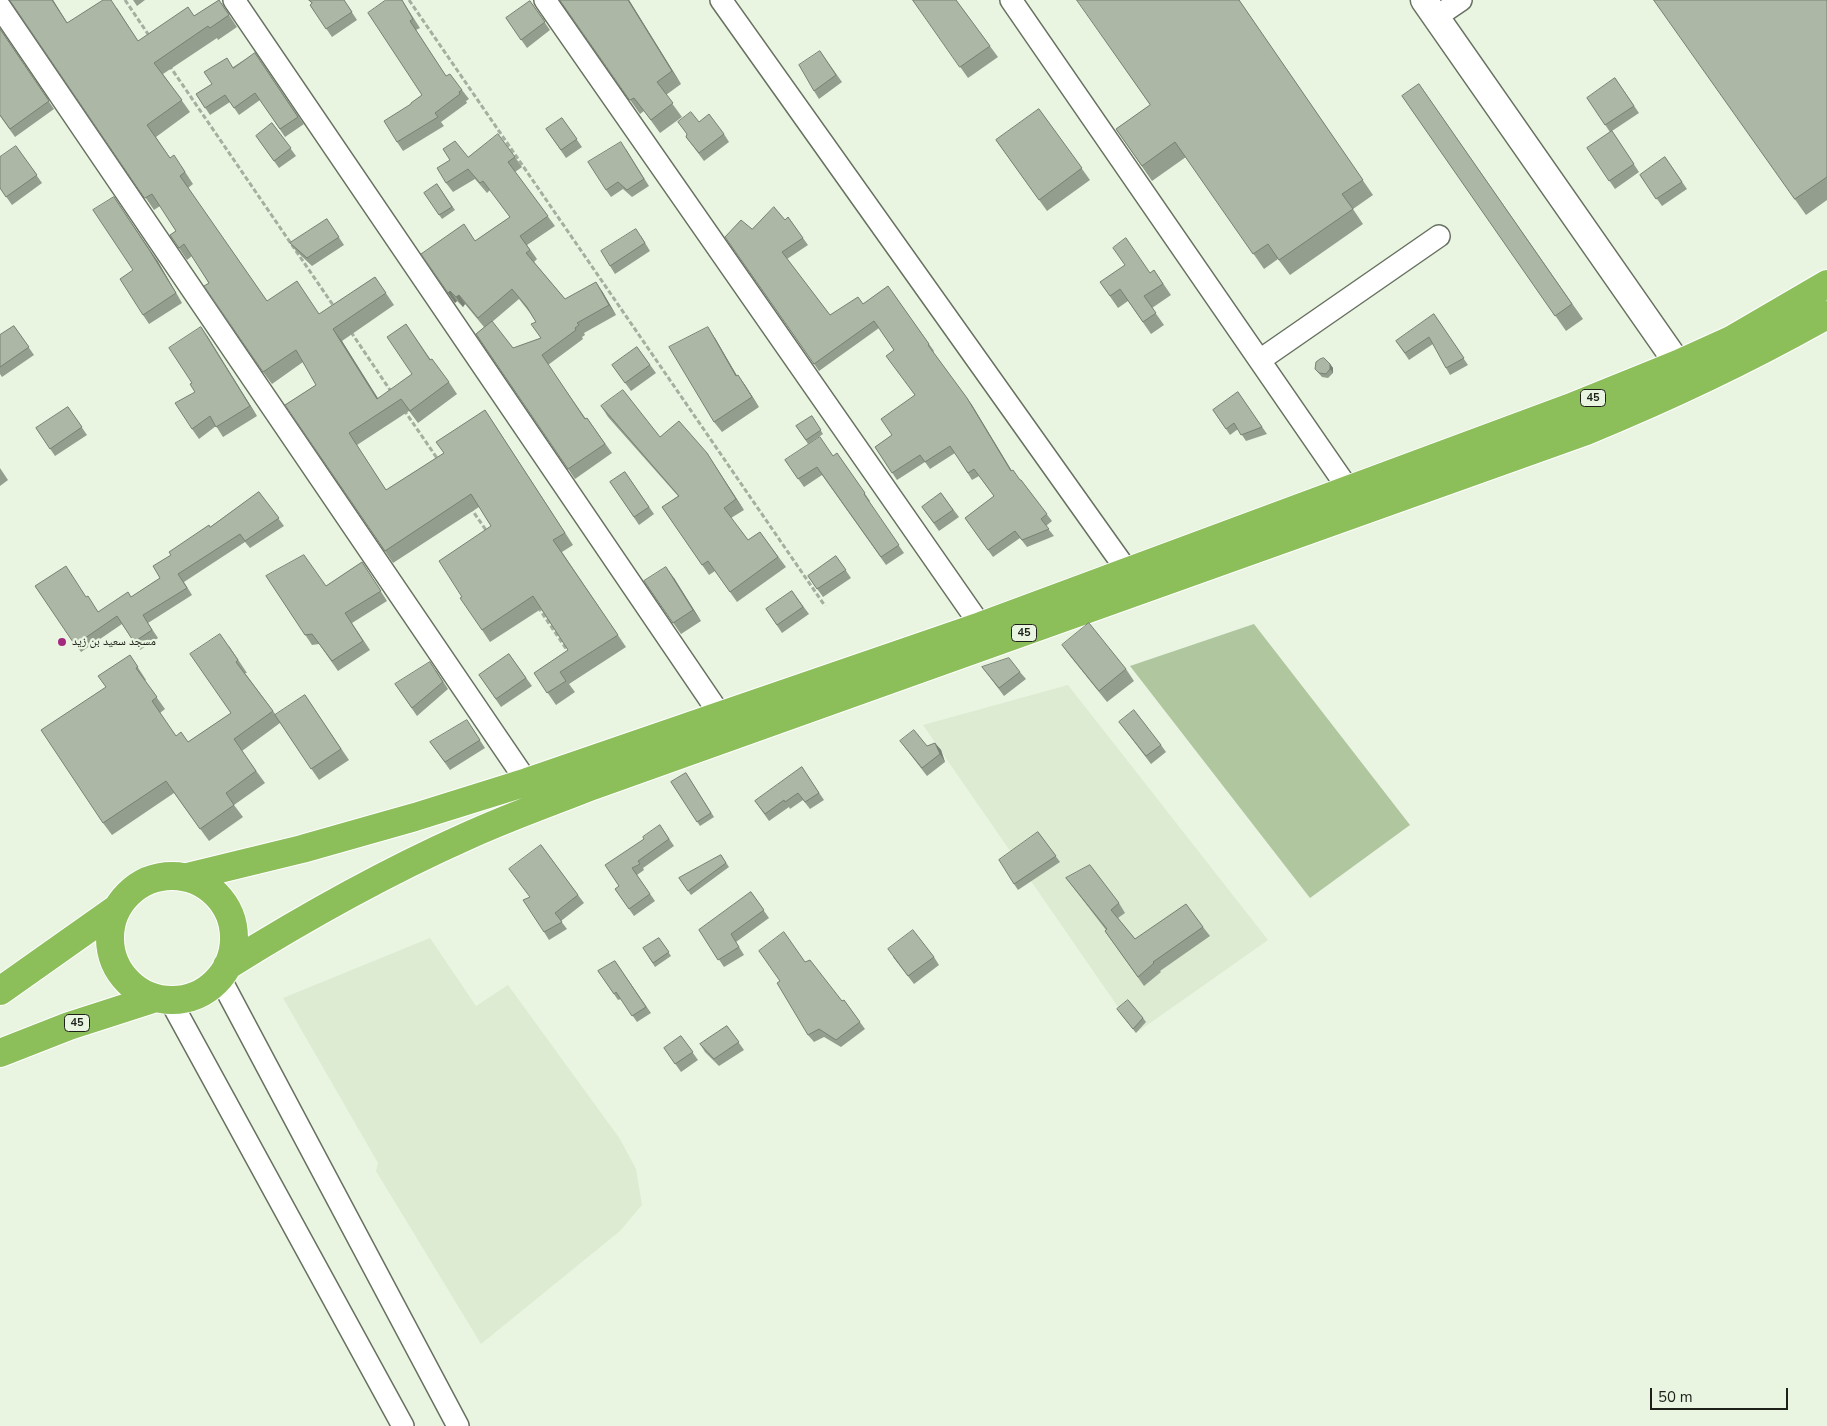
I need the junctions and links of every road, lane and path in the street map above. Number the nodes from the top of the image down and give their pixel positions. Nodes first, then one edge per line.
1 (125, 0) edge
2 (234, 0) edge
3 (409, 0) edge
4 (544, 0) edge
5 (721, 0) edge
6 (1011, 0) edge
7 (1460, 0) edge
8 (0, 7) edge
9 (1430, 9) edge
10 (153, 40) edge
11 (169, 65) edge
12 (1439, 236) dead end
13 (1827, 284) edge
14 (1827, 315) edge
15 (340, 316) edge
16 (346, 324) edge
17 (1260, 360) junction
18 (1685, 374) junction
19 (396, 398) edge
20 (401, 406) edge
21 (440, 463) edge
22 (1348, 490) junction
23 (468, 503) edge
24 (490, 536) edge
25 (1128, 572) junction
26 (534, 601) edge
27 (824, 606) dead end
28 (981, 626) junction
29 (573, 658) edge
30 (721, 716) junction
31 (527, 782) junction
32 (187, 877) junction
33 (116, 909) junction
34 (224, 972) junction
35 (0, 991) edge
36 (163, 999) junction
37 (0, 1053) edge
38 (402, 1426) edge
39 (458, 1426) edge

1 - 10 path
2 - 30 street
3 - 27 path
4 - 28 street
5 - 25 street
6 - 17 street
7 - 9 street
8 - 31 street
9 - 18 street
11 - 15 path
12 - 17 street
13 - 18 highway, 45
14 - 18 highway, 45
16 - 19 path
17 - 22 street
18 - 22 highway, 45
18 - 34 highway, 45
20 - 21 path
22 - 25 highway, 45
23 - 24 path
25 - 28 highway, 45
26 - 29 path
28 - 30 highway, 45
30 - 31 highway, 45
31 - 32 highway, 45
32 - 33 highway
32 - 34 highway
33 - 35 highway
33 - 36 highway
34 - 36 highway
34 - 39 street
36 - 37 highway, 45
36 - 38 street

